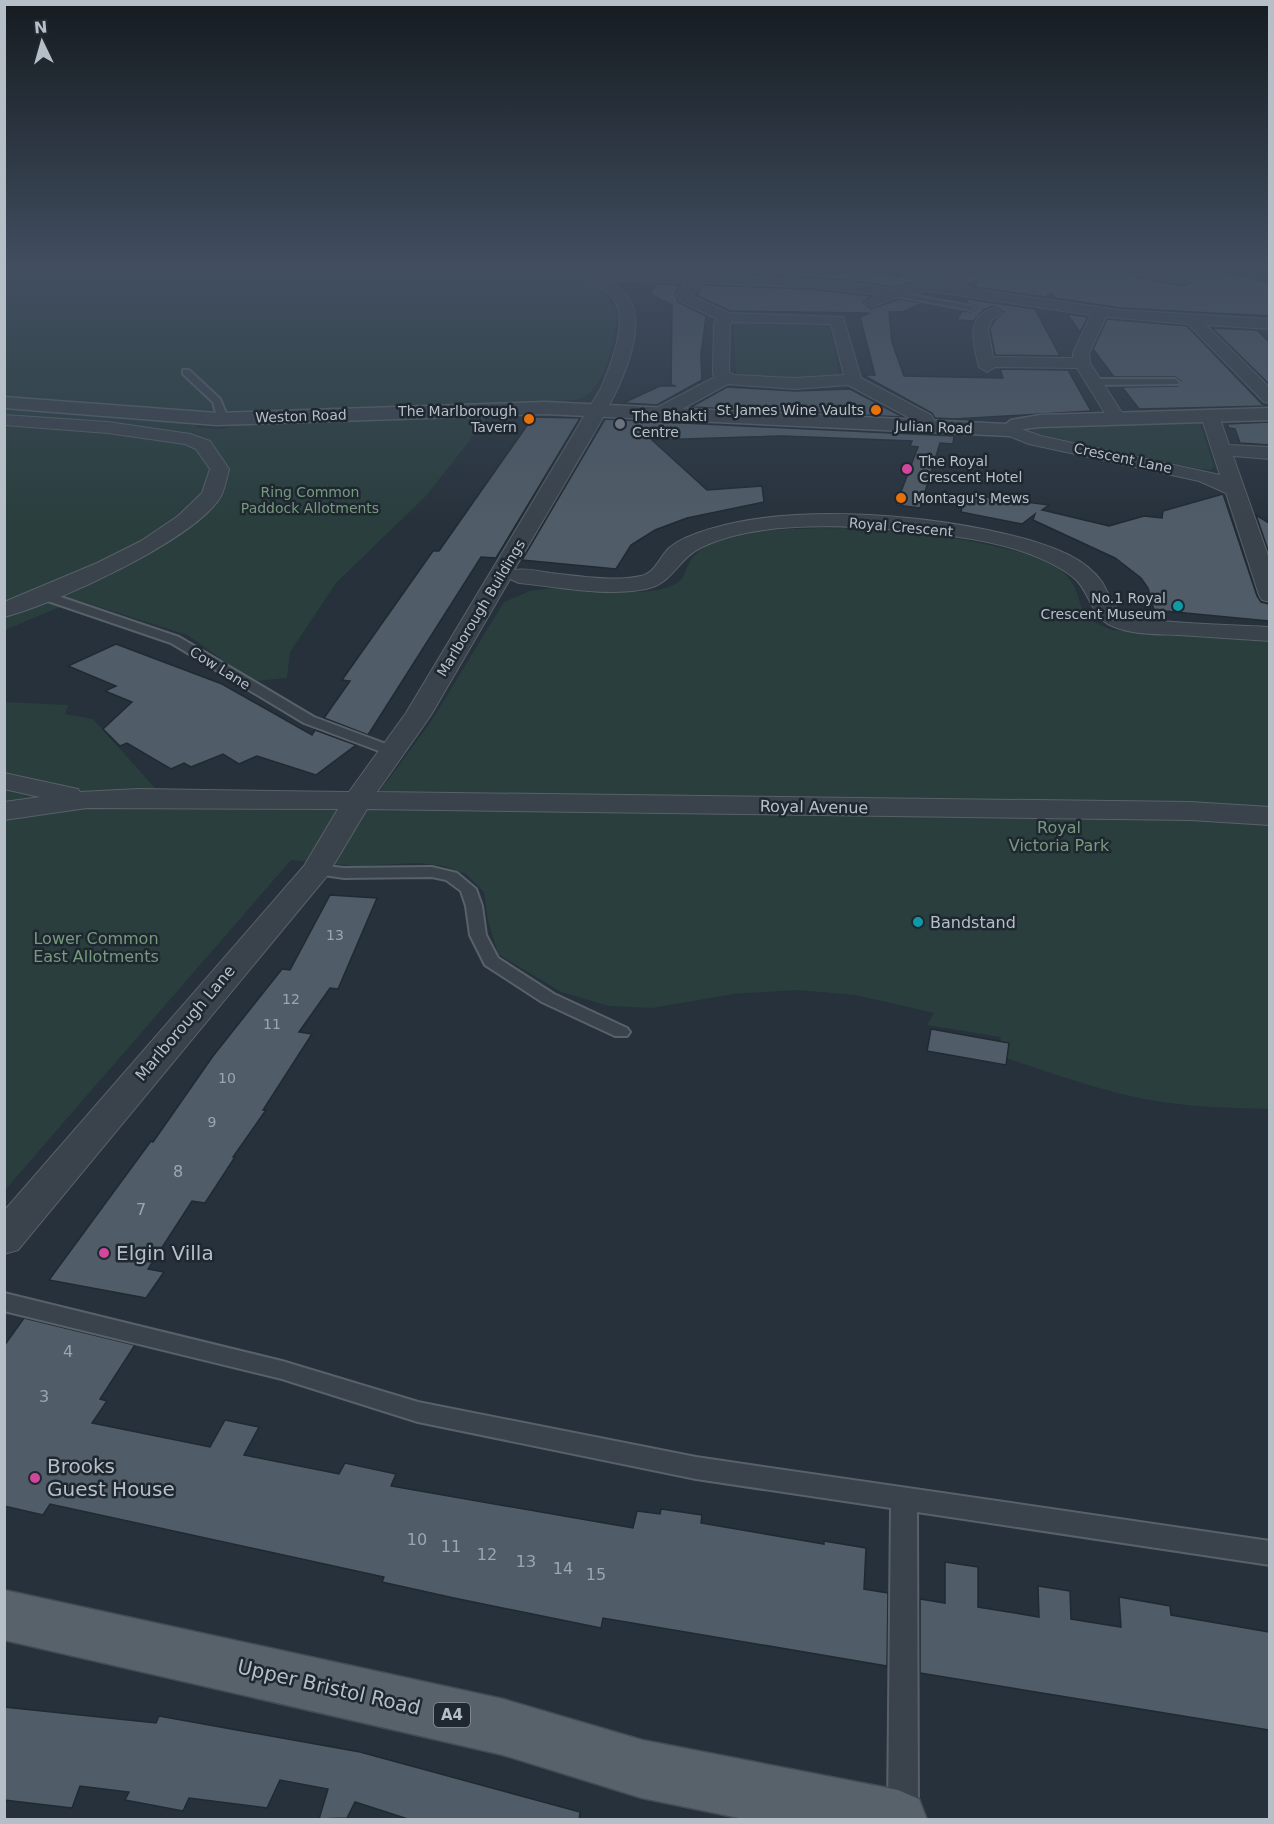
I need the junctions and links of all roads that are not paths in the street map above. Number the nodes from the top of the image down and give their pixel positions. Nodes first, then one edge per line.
1 (621, 355) edge
2 (721, 355) edge
3 (852, 355) edge
4 (984, 355) edge
5 (1081, 355) edge
6 (1222, 355) edge
7 (1082, 363) junction
8 (186, 372) dead end
9 (726, 378) junction
10 (852, 380) junction
11 (1174, 381) dead end
12 (1093, 382) junction
13 (4, 402) edge
14 (597, 411) junction
15 (1269, 411) edge
16 (662, 415) junction
17 (1210, 416) junction
18 (220, 419) junction
19 (1117, 419) junction
20 (4, 420) edge
21 (928, 426) junction
22 (1010, 430) junction
23 (193, 440) junction
24 (1222, 450) junction
25 (1269, 453) edge
26 (1235, 490) junction
27 (1244, 519) junction
28 (1269, 521) edge
29 (519, 576) dead end
30 (43, 595) junction
31 (1269, 595) edge
32 (4, 610) edge
33 (1269, 634) edge
34 (392, 751) junction
35 (4, 781) edge
36 (87, 799) junction
37 (357, 801) junction
38 (4, 812) edge
39 (1269, 816) edge
40 (316, 870) junction
41 (621, 1032) dead end
42 (4, 1239) edge
43 (4, 1302) edge
44 (904, 1499) junction
45 (1269, 1553) edge
46 (4, 1615) edge
47 (900, 1820) edge

1 - 14 street, Marlborough Buildings
2 - 9 street
3 - 10 street
4 - 7 street
5 - 7 street
6 - 15 street
7 - 12 street
8 - 18 lane
9 - 10 street
9 - 16 street
10 - 21 street
11 - 12 lane
12 - 19 street
13 - 18 street, Weston Road
14 - 16 street, Julian Road
14 - 18 street, Weston Road
14 - 34 street, Marlborough Buildings
15 - 17 street, Julian Road
16 - 21 street, Julian Road
17 - 19 street, Julian Road
17 - 24 street
18 - 23 street
19 - 22 street, Julian Road
20 - 23 street
21 - 22 street, Julian Road
22 - 26 street, Crescent Lane
23 - 30 street
24 - 25 street
24 - 26 street
26 - 27 street
27 - 28 street
27 - 31 street
29 - 33 street, Royal Crescent
30 - 32 street
30 - 34 lane, Cow Lane
34 - 37 street, Marlborough Buildings
35 - 36 street
36 - 37 street, Royal Avenue
36 - 38 street
37 - 39 street, Royal Avenue
37 - 40 street, Marlborough Lane
40 - 41 lane
40 - 42 street, Marlborough Lane
43 - 44 lane
44 - 45 lane
44 - 47 lane
46 - 47 main road, Upper Bristol Road / A4

